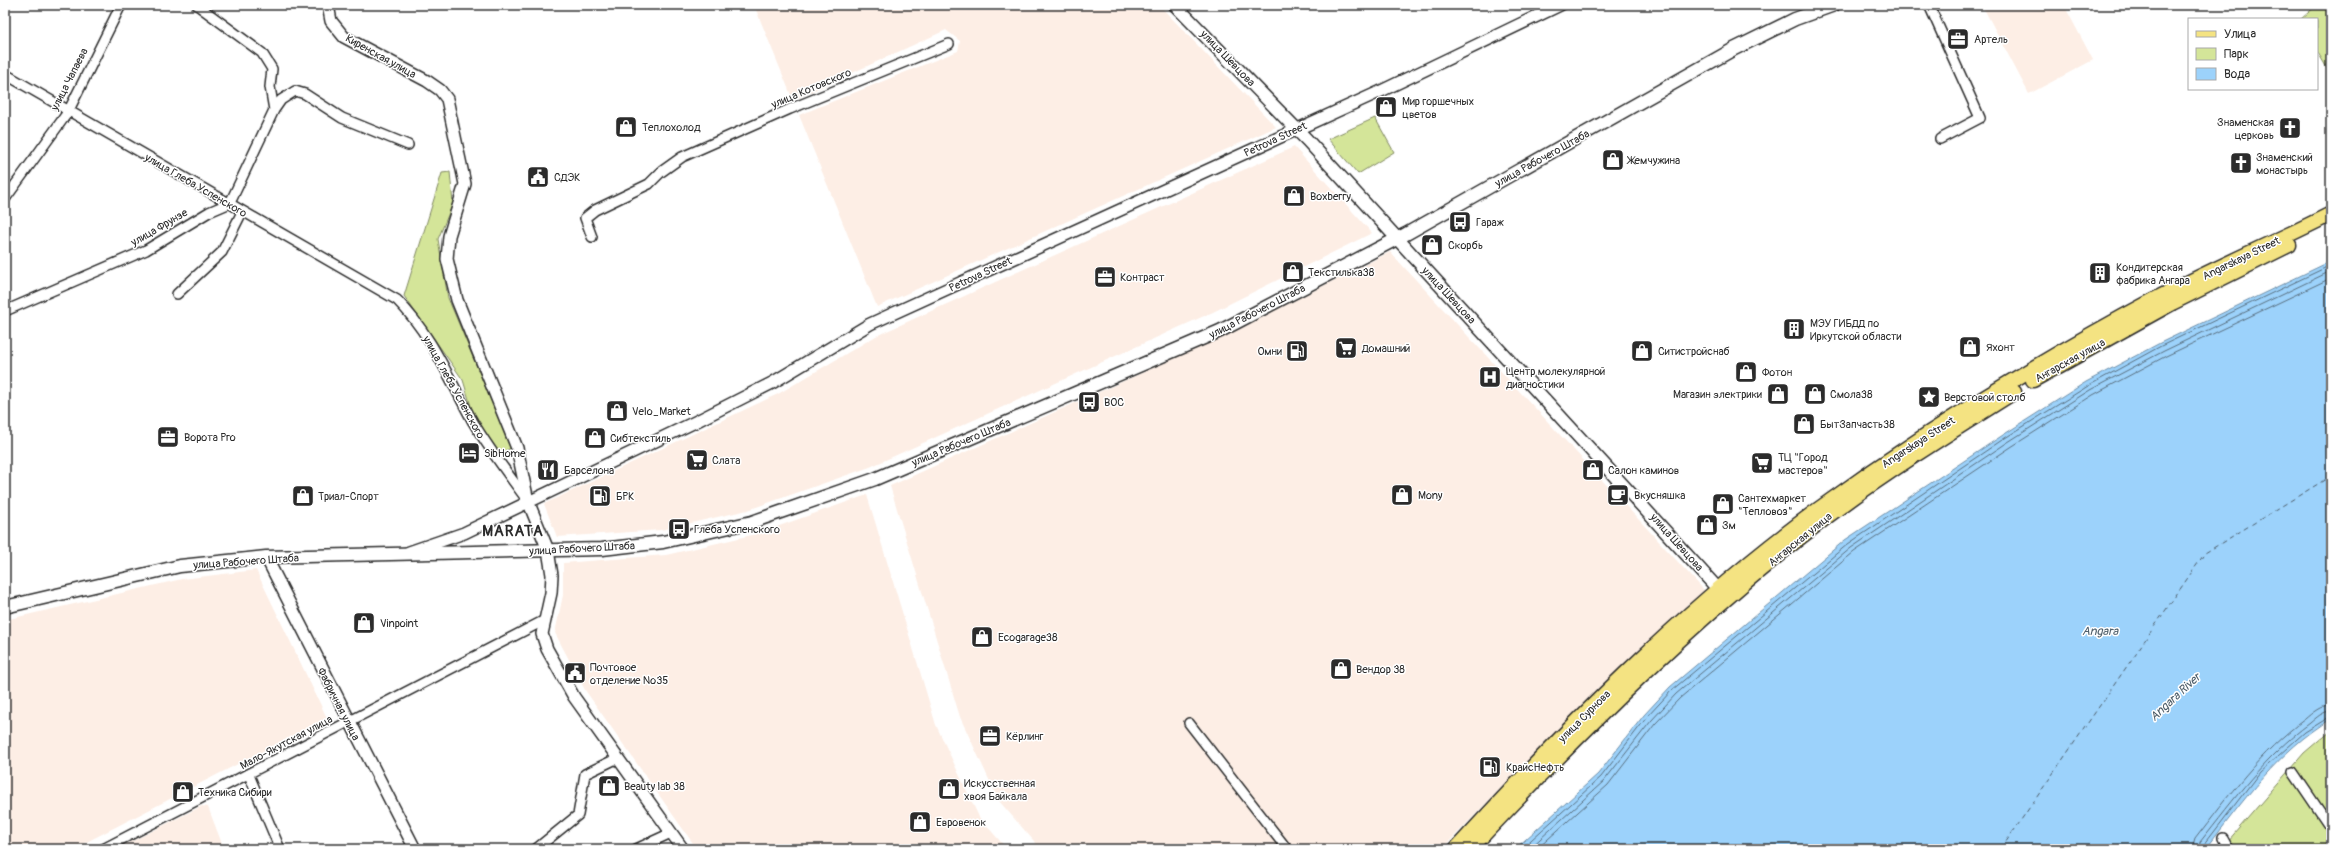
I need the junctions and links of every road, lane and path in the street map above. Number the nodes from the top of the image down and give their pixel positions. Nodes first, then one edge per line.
1 (121, 5) edge
2 (197, 5) edge
3 (328, 5) edge
4 (1175, 5) edge
5 (1560, 5) edge
6 (1834, 5) edge
7 (1929, 5) edge
8 (949, 44) dead end
9 (5, 74) edge
10 (274, 110) junction
11 (68, 112) junction
12 (1297, 129) junction
13 (1940, 140) dead end
14 (408, 145) dead end
15 (5, 199) edge
16 (230, 203) junction
17 (242, 212) junction
18 (2331, 214) edge
19 (2331, 224) edge
20 (592, 237) dead end
21 (1396, 239) junction
22 (177, 294) dead end
23 (5, 311) edge
24 (528, 501) junction
25 (548, 550) junction
26 (406, 553) junction
27 (266, 557) junction
28 (1724, 592) junction
29 (5, 607) edge
30 (543, 621) junction
31 (349, 723) junction
32 (1189, 723) dead end
33 (618, 758) junction
34 (2293, 772) dead end
35 (249, 775) junction
36 (2331, 828) edge
37 (671, 833) junction
38 (2223, 838) dead end
39 (103, 849) edge
40 (280, 849) edge
41 (415, 849) edge
42 (536, 849) edge
43 (636, 849) edge
44 (682, 849) edge
45 (1287, 849) edge
46 (1456, 849) edge
47 (1470, 849) edge
48 (2229, 849) edge

1 - 11 street, улица Чапаева
2 - 10 street
3 - 24 street, Киренская улица
4 - 12 main road, улица Шевцова
5 - 12 street, Petrova Street
6 - 21 main road, улица Рабочего Штаба
7 - 13 street
8 - 20 street, улица Котовского
9 - 11 street, улица Глеба Успенского
10 - 14 street
10 - 16 street
11 - 15 street, улица Чапаева
11 - 16 street, улица Глеба Успенского
12 - 21 main road, улица Шевцова
12 - 24 street, Petrova Street
16 - 17 street, улица Глеба Успенского
16 - 23 street, улица Фрунзе
17 - 22 street
17 - 24 street, улица Глеба Успенского
18 - 28 main road, Angarskaya Street
19 - 28 main road, Ангарская улица
21 - 25 main road, улица Рабочего Штаба
21 - 28 main road, улица Шевцова
24 - 25 street
24 - 26 street, Petrova Street
25 - 26 main road, улица Рабочего Штаба
25 - 30 street
26 - 27 main road, улица Рабочего Штаба
27 - 29 main road, улица Рабочего Штаба
27 - 31 street, Фабричная улица
28 - 46 main road, улица Сурнова
28 - 47 main road, улица Сурнова
30 - 31 street, Мало-Якутская улица
30 - 33 street
31 - 35 street, Мало-Якутская улица
31 - 41 street, Фабричная улица
32 - 45 street
33 - 37 street
33 - 42 street
34 - 36 street
35 - 39 street, Мало-Якутская улица
35 - 40 street
37 - 43 street
37 - 44 street
38 - 48 street

